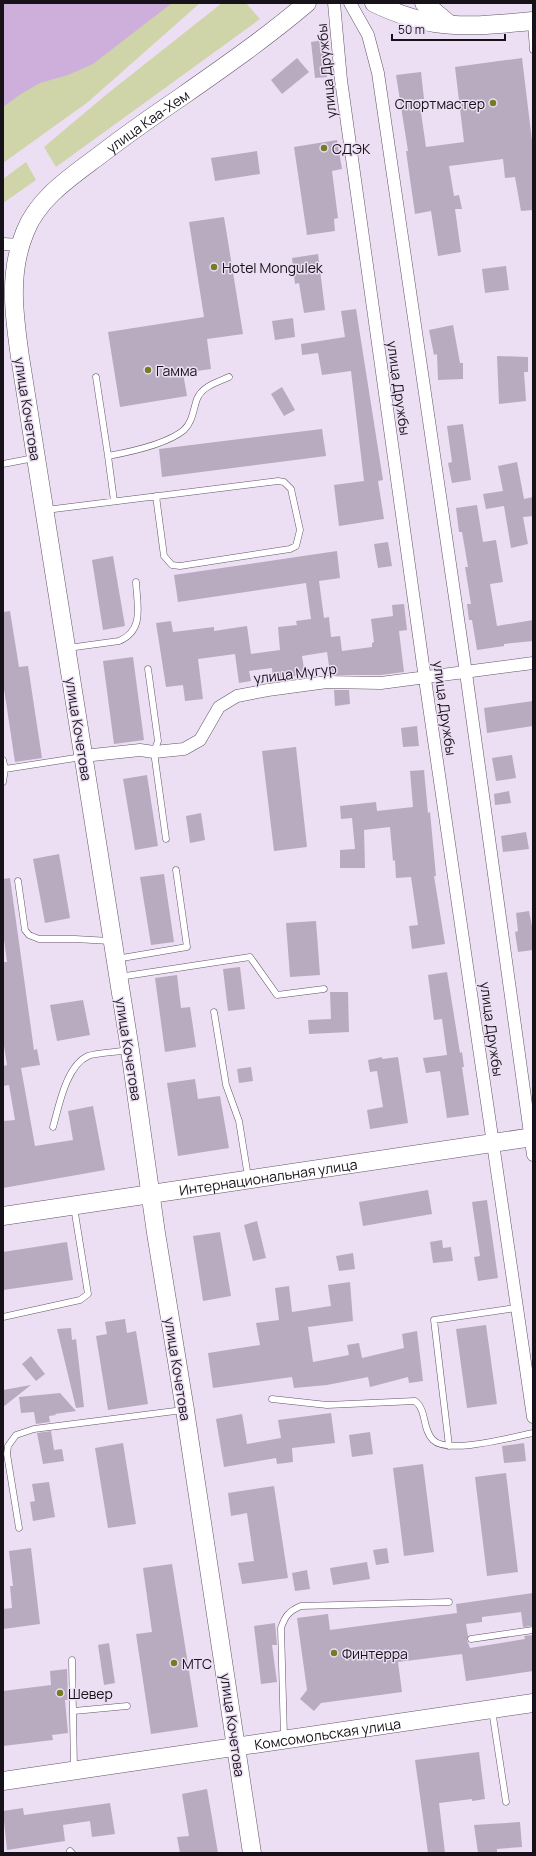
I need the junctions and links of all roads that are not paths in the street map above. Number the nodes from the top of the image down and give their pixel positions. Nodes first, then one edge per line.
1 (307, 3) edge
2 (334, 3) edge
3 (350, 3) edge
4 (374, 3) edge
5 (424, 3) edge
6 (532, 21) edge
7 (450, 25) junction
8 (533, 50) edge
9 (12, 244) edge
10 (96, 377) dead end
11 (229, 377) dead end
12 (108, 456) junction
13 (36, 458) junction
14 (3, 464) edge
15 (156, 496) junction
16 (114, 501) junction
17 (44, 510) junction
18 (136, 582) dead end
19 (66, 648) junction
20 (533, 663) edge
21 (148, 669) dead end
22 (466, 673) junction
23 (425, 679) junction
24 (154, 752) junction
25 (83, 756) junction
26 (3, 760) edge
27 (5, 769) junction
28 (3, 782) edge
29 (166, 839) dead end
30 (176, 870) dead end
31 (18, 881) dead end
32 (112, 941) junction
33 (116, 968) junction
34 (324, 989) dead end
35 (214, 1012) dead end
36 (130, 1050) junction
37 (53, 1127) dead end
38 (532, 1138) edge
39 (493, 1143) junction
40 (533, 1155) edge
41 (249, 1180) junction
42 (151, 1195) junction
43 (74, 1205) junction
44 (3, 1216) edge
45 (516, 1308) junction
46 (3, 1317) edge
47 (529, 1369) edge
48 (272, 1398) dead end
49 (185, 1410) junction
50 (533, 1417) edge
51 (533, 1433) edge
52 (450, 1446) junction
53 (18, 1528) dead end
54 (449, 1602) dead end
55 (533, 1630) edge
56 (471, 1639) dead end
57 (72, 1660) dead end
58 (533, 1703) edge
59 (127, 1706) dead end
60 (492, 1709) junction
61 (74, 1711) junction
62 (284, 1739) junction
63 (236, 1746) junction
64 (74, 1770) junction
65 (3, 1781) edge
66 (506, 1802) dead end
67 (252, 1853) edge

1 - 9 main road, улица Каа-Хем
2 - 23 street, улица Дружбы
3 - 22 street, улица Дружбы
4 - 7 main road
5 - 7 main road
6 - 7 main road
6 - 8 lane
9 - 13 main road, улица Кочетова
10 - 12 lane
11 - 12 lane
12 - 16 lane
13 - 14 lane
13 - 17 main road, улица Кочетова
15 - 15 lane
15 - 16 lane
16 - 17 lane
17 - 19 main road, улица Кочетова
18 - 19 lane
19 - 25 main road, улица Кочетова
20 - 22 street, улица Мугур
21 - 24 lane
22 - 23 street, улица Мугур
22 - 38 street, улица Дружбы
23 - 24 street, улица Мугур
23 - 39 street, улица Дружбы
24 - 25 street, улица Мугур
24 - 29 lane
25 - 27 lane
25 - 32 main road, улица Кочетова
26 - 27 lane
27 - 28 lane
30 - 33 lane
31 - 32 lane
32 - 33 main road, улица Кочетова
33 - 34 lane
33 - 36 main road, улица Кочетова
35 - 41 lane
36 - 37 lane
36 - 42 main road, улица Кочетова
38 - 39 main road, Интернациональная улица
38 - 40 street, улица Дружбы
39 - 41 main road, Интернациональная улица
39 - 45 street, улица Дружбы
41 - 42 main road, Интернациональная улица
42 - 43 main road, Интернациональная улица
42 - 49 main road, улица Кочетова
43 - 44 main road, Интернациональная улица
43 - 46 lane
45 - 47 street, улица Дружбы
45 - 52 lane
47 - 50 street, улица Дружбы
48 - 52 lane
49 - 53 lane
49 - 63 main road, улица Кочетова
51 - 52 lane
54 - 62 lane
55 - 56 lane
57 - 61 lane
58 - 60 main road, Комсомольская улица
59 - 61 lane
60 - 62 main road, Комсомольская улица
60 - 66 lane
61 - 64 lane
62 - 63 main road, Комсомольская улица
63 - 64 main road, Комсомольская улица
63 - 67 main road, улица Кочетова
64 - 65 main road, Комсомольская улица

